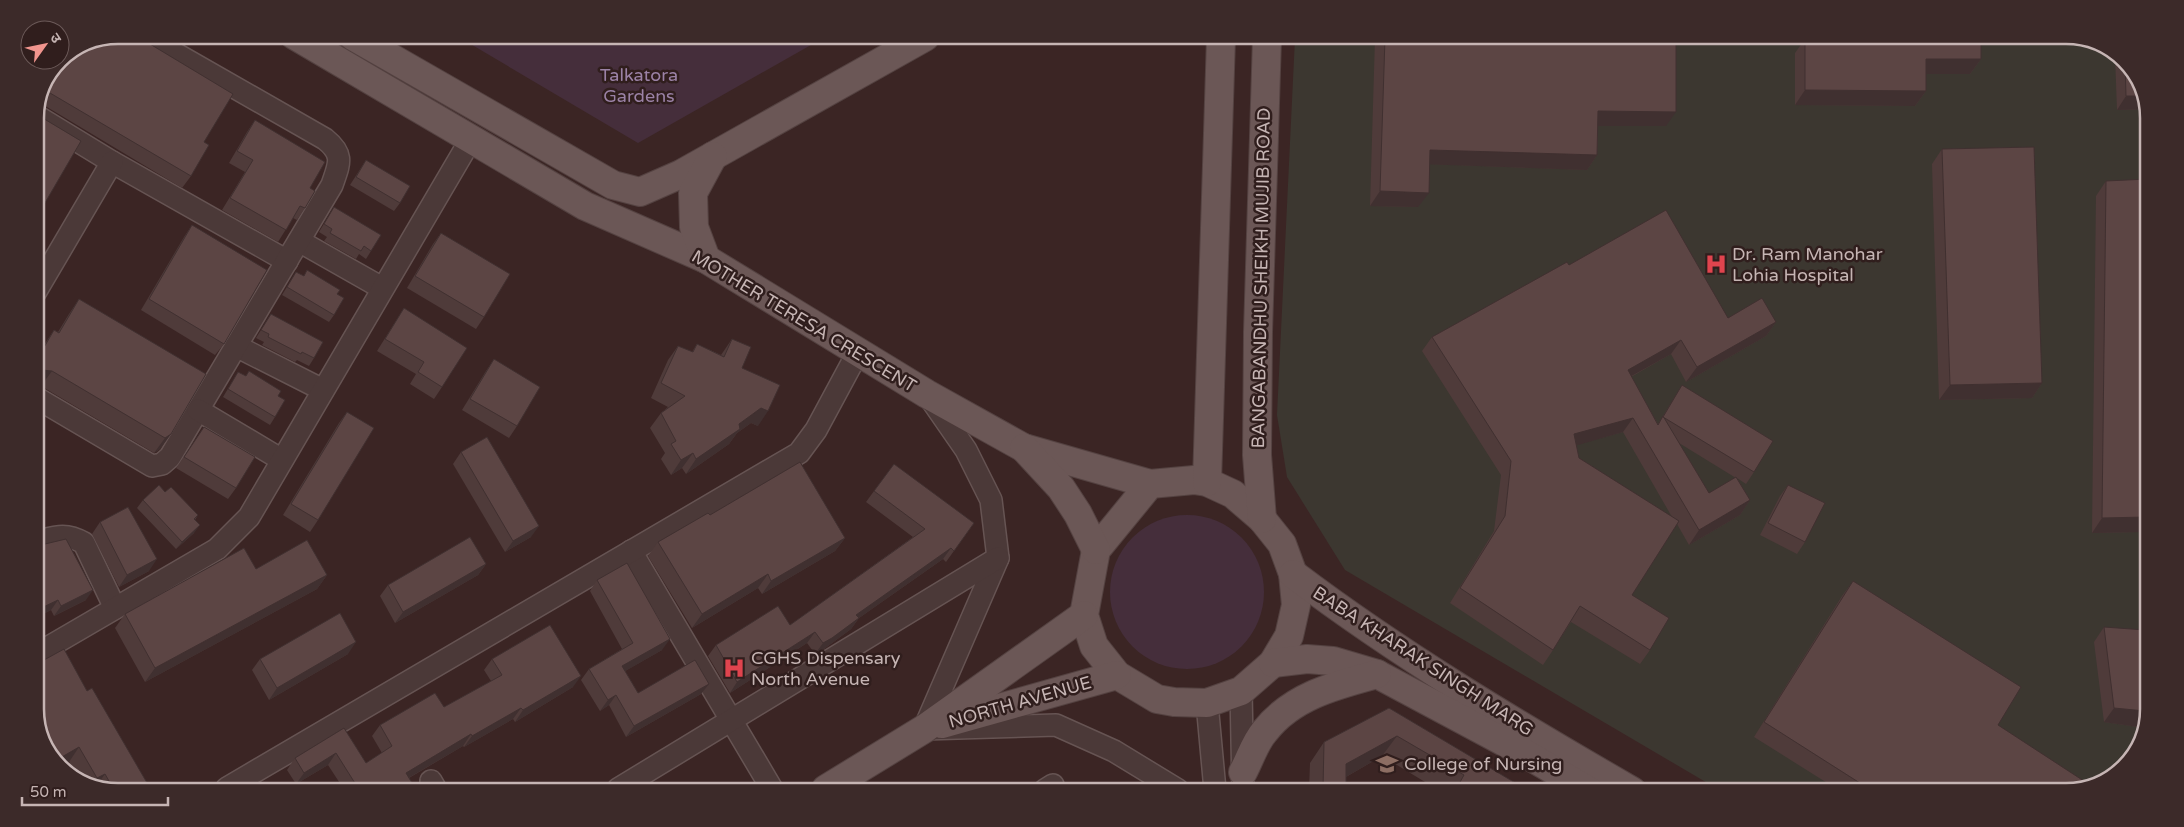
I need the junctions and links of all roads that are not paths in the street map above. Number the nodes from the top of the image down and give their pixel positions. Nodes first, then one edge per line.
1 (160, 44) edge
2 (309, 44) edge
3 (367, 44) edge
4 (913, 44) edge
5 (1222, 44) edge
6 (1267, 44) edge
7 (44, 120) edge
8 (471, 139) junction
9 (713, 156) junction
10 (112, 162) junction
11 (298, 241) junction
12 (706, 259) junction
13 (287, 261) junction
14 (44, 278) edge
15 (382, 288) junction
16 (236, 346) junction
17 (858, 352) junction
18 (323, 390) junction
19 (927, 394) junction
20 (44, 402) edge
21 (198, 410) junction
22 (1024, 448) junction
23 (282, 460) junction
24 (1207, 482) junction
25 (1150, 484) junction
26 (1262, 519) junction
27 (44, 540) edge
28 (1096, 550) junction
29 (631, 551) junction
30 (998, 558) junction
31 (1293, 574) junction
32 (115, 608) junction
33 (1084, 615) junction
34 (44, 650) edge
35 (1273, 663) junction
36 (1376, 674) junction
37 (1117, 676) junction
38 (1241, 691) junction
39 (1207, 703) junction
40 (731, 720) junction
41 (924, 730) junction
42 (1243, 781) edge
43 (236, 783) edge
44 (628, 783) edge
45 (768, 783) edge
46 (836, 783) edge
47 (1167, 783) edge
48 (1213, 783) edge
49 (1575, 783) edge
50 (1618, 783) edge

1 - 11 street
2 - 8 main road, MOTHER TERESA CRESCENT
3 - 9 main road
4 - 9 main road
5 - 24 main road
6 - 26 main road, BANGABANDHU SHEIKH MUJIB ROAD
7 - 10 street
8 - 12 main road, MOTHER TERESA CRESCENT
8 - 15 street
9 - 12 main road
10 - 13 street
10 - 14 street
11 - 13 street
11 - 15 street
12 - 17 main road, MOTHER TERESA CRESCENT
13 - 16 street
15 - 18 street
16 - 18 street
16 - 21 street
17 - 19 main road, MOTHER TERESA CRESCENT
17 - 29 street
18 - 23 street
19 - 22 main road, MOTHER TERESA CRESCENT
19 - 30 street
20 - 21 street
21 - 23 street
22 - 25 main road, MOTHER TERESA CRESCENT
22 - 28 main road, MOTHER TERESA CRESCENT
23 - 32 street
24 - 25 main road
24 - 26 main road
25 - 28 main road
26 - 31 main road
27 - 32 street
28 - 33 main road
29 - 40 street
29 - 43 street
30 - 40 street
30 - 41 street
31 - 35 main road
31 - 50 main road, BABA KHARAK SINGH MARG
32 - 34 street
33 - 37 main road
33 - 41 main road, NORTH AVENUE
35 - 36 main road, BABA KHARAK SINGH MARG
35 - 38 main road
36 - 42 main road
36 - 49 main road, BABA KHARAK SINGH MARG
37 - 39 main road
37 - 41 main road, NORTH AVENUE
38 - 39 main road
38 - 42 street
39 - 48 street
40 - 44 street
40 - 45 street
41 - 46 main road, NORTH AVENUE
41 - 47 street

